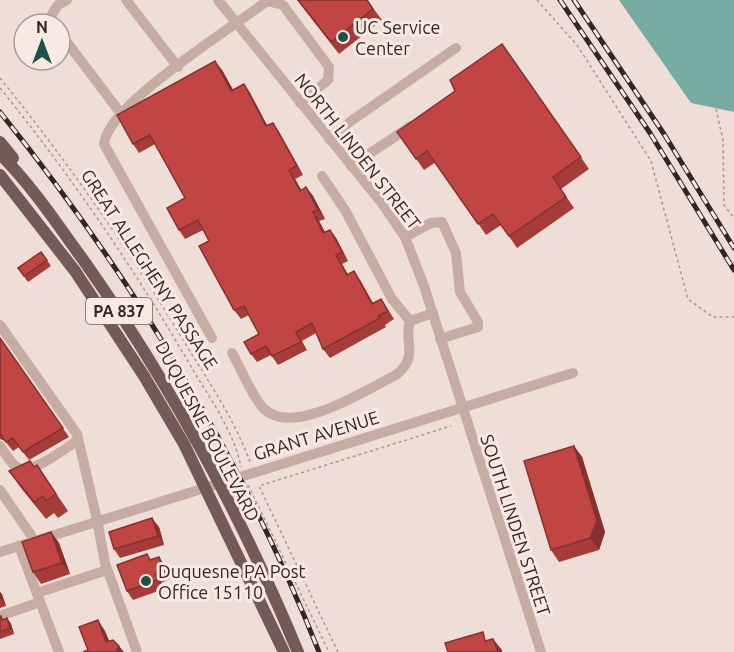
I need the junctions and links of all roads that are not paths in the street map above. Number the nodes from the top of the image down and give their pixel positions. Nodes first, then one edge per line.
1 (67, 0) edge
2 (126, 0) edge
3 (220, 1) edge
4 (54, 12) edge
5 (237, 24) junction
6 (456, 48) dead end
7 (72, 49) edge
8 (178, 67) junction
9 (300, 103) junction
10 (122, 115) junction
11 (425, 116) edge
12 (329, 139) junction
13 (0, 142) edge
14 (0, 154) edge
15 (351, 166) junction
16 (0, 175) edge
17 (322, 176) dead end
18 (44, 201) junction
19 (39, 223) junction
20 (405, 237) junction
21 (433, 313) junction
22 (410, 321) junction
23 (0, 325) edge
24 (212, 338) dead end
25 (440, 339) junction
26 (231, 353) dead end
27 (573, 372) dead end
28 (462, 408) junction
29 (78, 440) junction
30 (0, 446) edge
31 (218, 482) junction
32 (205, 487) junction
33 (0, 490) edge
34 (98, 520) junction
35 (35, 541) junction
36 (19, 546) junction
37 (0, 552) edge
38 (107, 570) junction
39 (38, 598) junction
40 (0, 616) edge
41 (59, 652) edge
42 (137, 652) edge
43 (284, 652) edge
44 (298, 652) edge
45 (541, 652) edge

1 - 4 street
2 - 8 street
3 - 5 street, NORTH LINDEN STREET
5 - 8 street
5 - 9 street, NORTH LINDEN STREET
5 - 9 street
6 - 12 street
7 - 10 street
8 - 10 street
9 - 12 street, NORTH LINDEN STREET
10 - 24 street
11 - 15 street
12 - 15 street, NORTH LINDEN STREET
13 - 18 main road
14 - 18 main road, DUQUESNE BOULEVARD / PA 837
15 - 20 street, NORTH LINDEN STREET
16 - 19 main road, DUQUESNE BOULEVARD / PA 837
17 - 22 street
18 - 19 main road
18 - 31 main road, DUQUESNE BOULEVARD / PA 837
19 - 32 main road, DUQUESNE BOULEVARD / PA 837
20 - 21 street, NORTH LINDEN STREET
20 - 25 street
21 - 22 street
21 - 25 street, NORTH LINDEN STREET
22 - 26 street
23 - 29 street
25 - 28 street, NORTH LINDEN STREET
27 - 28 street, GRANT AVENUE
28 - 31 street, GRANT AVENUE
28 - 45 street, SOUTH LINDEN STREET
29 - 30 street
29 - 34 street
31 - 32 street, GRANT AVENUE
31 - 44 main road, DUQUESNE BOULEVARD / PA 837
32 - 34 street, GRANT AVENUE
32 - 43 main road, PA 837
33 - 35 street
34 - 35 street, GRANT AVENUE
34 - 38 street
35 - 36 street, GRANT AVENUE
36 - 37 street, GRANT AVENUE
36 - 39 street
38 - 39 street
38 - 42 street
39 - 40 street
39 - 41 street

